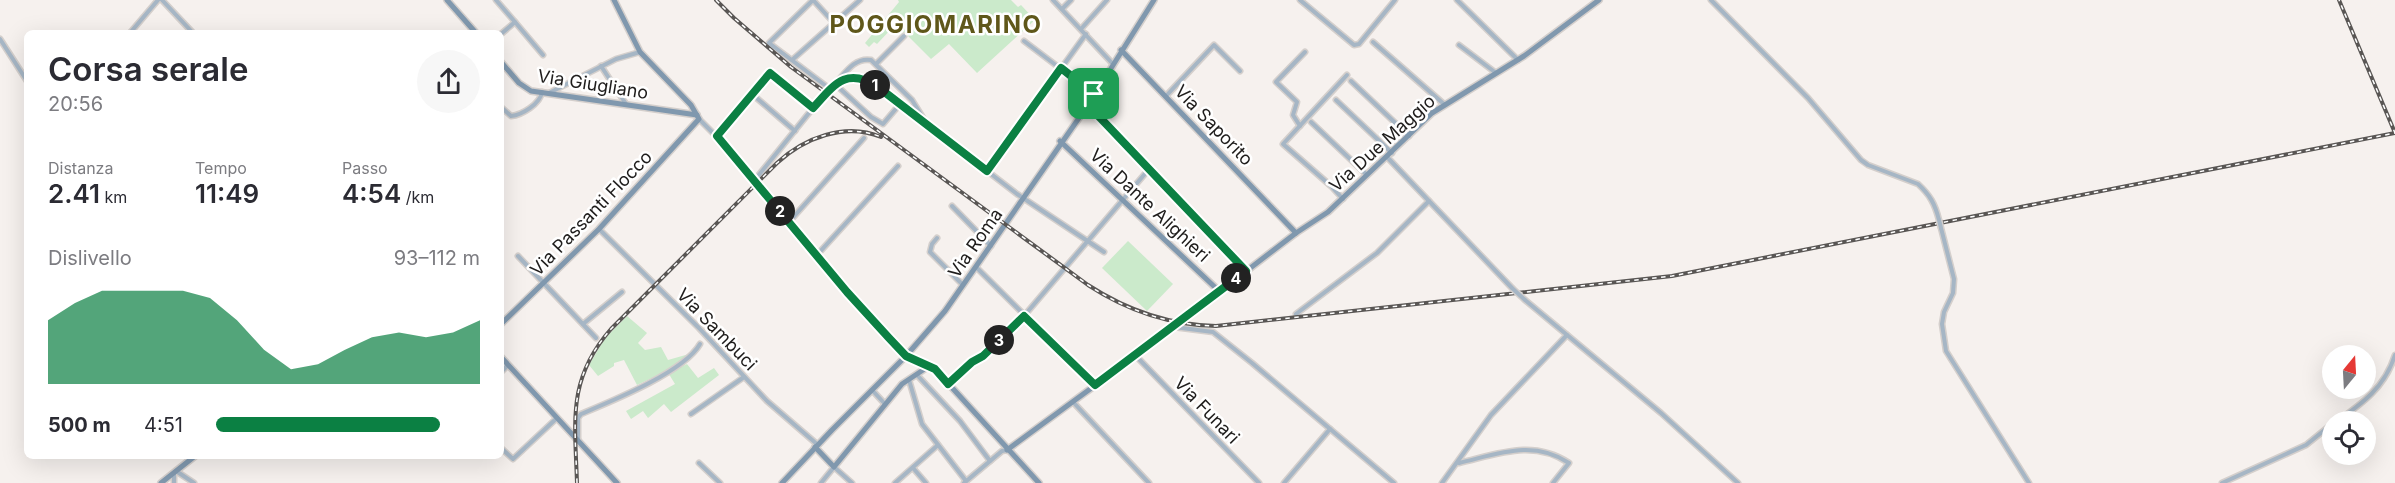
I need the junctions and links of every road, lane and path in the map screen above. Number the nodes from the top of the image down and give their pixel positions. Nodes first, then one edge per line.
1 (160, 0) edge
2 (447, 0) edge
3 (496, 0) edge
4 (614, 0) edge
5 (813, 0) edge
6 (860, 0) edge
7 (1053, 0) edge
8 (1071, 0) edge
9 (1107, 0) edge
10 (1154, 0) edge
11 (1299, 0) edge
12 (1395, 0) edge
13 (1457, 0) edge
14 (1599, 0) edge
15 (1712, 0) edge
16 (1062, 9) junction
17 (515, 22) junction
18 (834, 23) junction
19 (1082, 29) junction
20 (133, 30) edge
21 (190, 30) edge
22 (473, 30) edge
23 (504, 31) edge
24 (1086, 34) junction
25 (904, 36) dead end
26 (0, 39) edge
27 (1024, 41) dead end
28 (1373, 42) dead end
29 (1459, 45) dead end
30 (1121, 50) junction
31 (640, 52) junction
32 (1305, 52) dead end
33 (543, 55) dead end
34 (792, 60) junction
35 (1518, 60) junction
36 (1112, 63) junction
37 (876, 64) junction
38 (504, 65) edge
39 (601, 66) junction
40 (1061, 68) junction
41 (1240, 71) dead end
42 (1496, 73) junction
43 (1347, 75) dead end
44 (24, 76) edge
45 (1351, 81) dead end
46 (835, 84) junction
47 (830, 89) junction
48 (542, 92) junction
49 (549, 93) junction
50 (752, 94) junction
51 (1094, 94) junction
52 (1166, 96) junction
53 (1336, 100) dead end
54 (900, 104) junction
55 (627, 105) junction
56 (1088, 105) junction
57 (1445, 105) junction
58 (813, 108) junction
59 (504, 110) edge
60 (696, 116) junction
61 (1311, 122) dead end
62 (927, 125) junction
63 (1300, 126) junction
64 (795, 131) junction
65 (717, 136) junction
66 (1409, 136) junction
67 (864, 138) dead end
68 (1060, 141) junction
69 (1389, 155) junction
70 (898, 166) dead end
71 (1149, 169) junction
72 (987, 171) junction
73 (1368, 175) junction
74 (754, 181) junction
75 (1023, 199) junction
76 (1343, 199) junction
77 (1122, 200) junction
78 (1429, 201) junction
79 (952, 206) dead end
80 (789, 222) junction
81 (598, 229) junction
82 (1296, 233) junction
83 (937, 238) dead end
84 (1088, 242) junction
85 (991, 246) junction
86 (1104, 252) dead end
87 (518, 256) dead end
88 (816, 256) junction
89 (976, 268) junction
90 (1246, 271) junction
91 (544, 284) junction
92 (963, 285) junction
93 (1218, 291) junction
94 (622, 292) dead end
95 (1296, 314) dead end
96 (1024, 316) junction
97 (504, 321) edge
98 (583, 324) junction
99 (1173, 327) junction
100 (1567, 335) junction
101 (596, 338) dead end
102 (700, 344) dead end
103 (906, 356) junction
104 (1136, 356) junction
105 (2395, 356) edge
106 (504, 360) edge
107 (508, 365) junction
108 (929, 366) junction
109 (504, 369) edge
110 (916, 375) junction
111 (744, 377) junction
112 (909, 380) junction
113 (948, 384) junction
114 (1095, 385) junction
115 (871, 389) junction
116 (1073, 402) junction
117 (886, 405) junction
118 (2352, 411) edge
119 (690, 414) dead end
120 (557, 418) junction
121 (1330, 429) junction
122 (2322, 432) edge
123 (578, 441) junction
124 (816, 446) junction
125 (938, 446) junction
126 (1007, 450) junction
127 (504, 451) edge
128 (191, 459) edge
129 (990, 461) junction
130 (699, 463) dead end
131 (1458, 463) junction
132 (834, 467) junction
133 (913, 468) junction
134 (175, 471) junction
135 (965, 482) edge
136 (161, 483) edge
137 (174, 483) edge
138 (194, 483) edge
139 (617, 483) edge
140 (720, 483) edge
141 (782, 483) edge
142 (821, 483) edge
143 (852, 483) edge
144 (895, 483) edge
145 (926, 483) edge
146 (1039, 483) edge
147 (1149, 483) edge
148 (1259, 483) edge
149 (1284, 483) edge
150 (1394, 483) edge
151 (1442, 483) edge
152 (1553, 483) edge
153 (1738, 483) edge
154 (2029, 483) edge
155 (2223, 483) edge

1 - 20 street
1 - 21 street
2 - 22 main road
3 - 17 street
4 - 31 main road
5 - 18 street
5 - 34 street
6 - 18 street
7 - 16 street
8 - 16 street
9 - 19 street
10 - 30 main road
11 - 12 street
13 - 35 street
14 - 35 main road, Via Due Maggio
15 - 154 street, bridge
16 - 19 street
17 - 23 street
17 - 33 street
18 - 34 street
19 - 24 street
24 - 36 street
24 - 40 street
25 - 37 street
26 - 44 street
27 - 40 street
28 - 57 street
29 - 42 street
30 - 36 main road
30 - 52 main road, Via Saporito
31 - 39 street
31 - 60 main road
32 - 63 street
34 - 47 street
35 - 42 main road, Via Due Maggio
36 - 51 main road, Via Roma
37 - 46 street
37 - 62 street
38 - 48 main road, Via Giugliano
39 - 49 street
39 - 55 street
40 - 51 street
40 - 72 street
41 - 52 street
42 - 57 main road, Via Due Maggio
43 - 63 street
45 - 66 street
46 - 47 street
46 - 54 street
46 - 54 street
47 - 58 street
48 - 49 main road, Via Giugliano
48 - 59 street
49 - 55 main road, Via Giugliano
50 - 58 street
50 - 64 street
50 - 65 street
51 - 56 main road, Via Roma
52 - 82 main road, Via Saporito
53 - 69 street
54 - 62 street
55 - 60 main road, Via Giugliano
56 - 68 main road, Via Roma
56 - 71 street
57 - 66 main road, Via Due Maggio
58 - 64 street
60 - 65 street
60 - 81 main road, Via Passanti Flocco
61 - 73 street
62 - 72 street
63 - 76 street
64 - 74 street
65 - 74 street
66 - 69 main road, Via Due Maggio
67 - 80 street
68 - 75 main road, Via Roma
68 - 77 main road, Via Dante Alighieri
69 - 73 main road, Via Due Maggio
69 - 78 street
70 - 88 street
71 - 77 street
71 - 90 street
72 - 75 street
73 - 76 main road, Via Due Maggio
74 - 80 street
75 - 84 street
75 - 85 main road, Via Roma
76 - 82 main road, Via Due Maggio
77 - 84 street
77 - 93 main road, Via Dante Alighieri
78 - 95 street
78 - 100 street, bridge
79 - 85 street
80 - 88 street
81 - 91 main road, Via Passanti Flocco
81 - 111 street, Via Sambuci
82 - 90 main road, Via Due Maggio
83 - 92 street
84 - 86 street
84 - 96 street
85 - 89 main road, Via Roma
87 - 91 street
88 - 103 street
89 - 92 main road, Via Roma
89 - 96 street
90 - 93 main road, Via Due Maggio
91 - 97 main road, Via Passanti Flocco
91 - 98 street
92 - 103 main road, Via Roma
93 - 99 main road, Via Due Maggio
94 - 98 street
96 - 113 street
96 - 114 street
98 - 101 street
99 - 104 main road, Via Due Maggio
99 - 121 street
100 - 131 street
100 - 153 street
102 - 123 street
103 - 108 street
103 - 115 main road, Via Roma
104 - 114 main road, Via Due Maggio
104 - 148 street, Via Funari
105 - 118 street
106 - 107 main road
107 - 109 street
107 - 120 main road
108 - 110 main road
108 - 113 main road
110 - 112 main road
110 - 129 street
111 - 119 street
111 - 124 street, Via Sambuci
112 - 117 main road
112 - 125 street
113 - 126 main road
114 - 116 main road, Via Due Maggio
115 - 117 street
115 - 124 main road, Via Roma
116 - 126 main road, Via Due Maggio
116 - 147 street
117 - 132 main road
120 - 123 main road
120 - 127 street
121 - 149 street
121 - 150 street
122 - 155 street
123 - 139 main road
124 - 132 main road
124 - 141 main road, Via Roma
125 - 133 street
125 - 135 street
126 - 129 street
126 - 146 main road
128 - 134 main road
129 - 135 street
130 - 140 street
131 - 151 street
131 - 152 street
132 - 142 street
132 - 143 street
133 - 144 street
133 - 145 street
134 - 136 main road
134 - 137 street
134 - 138 street

